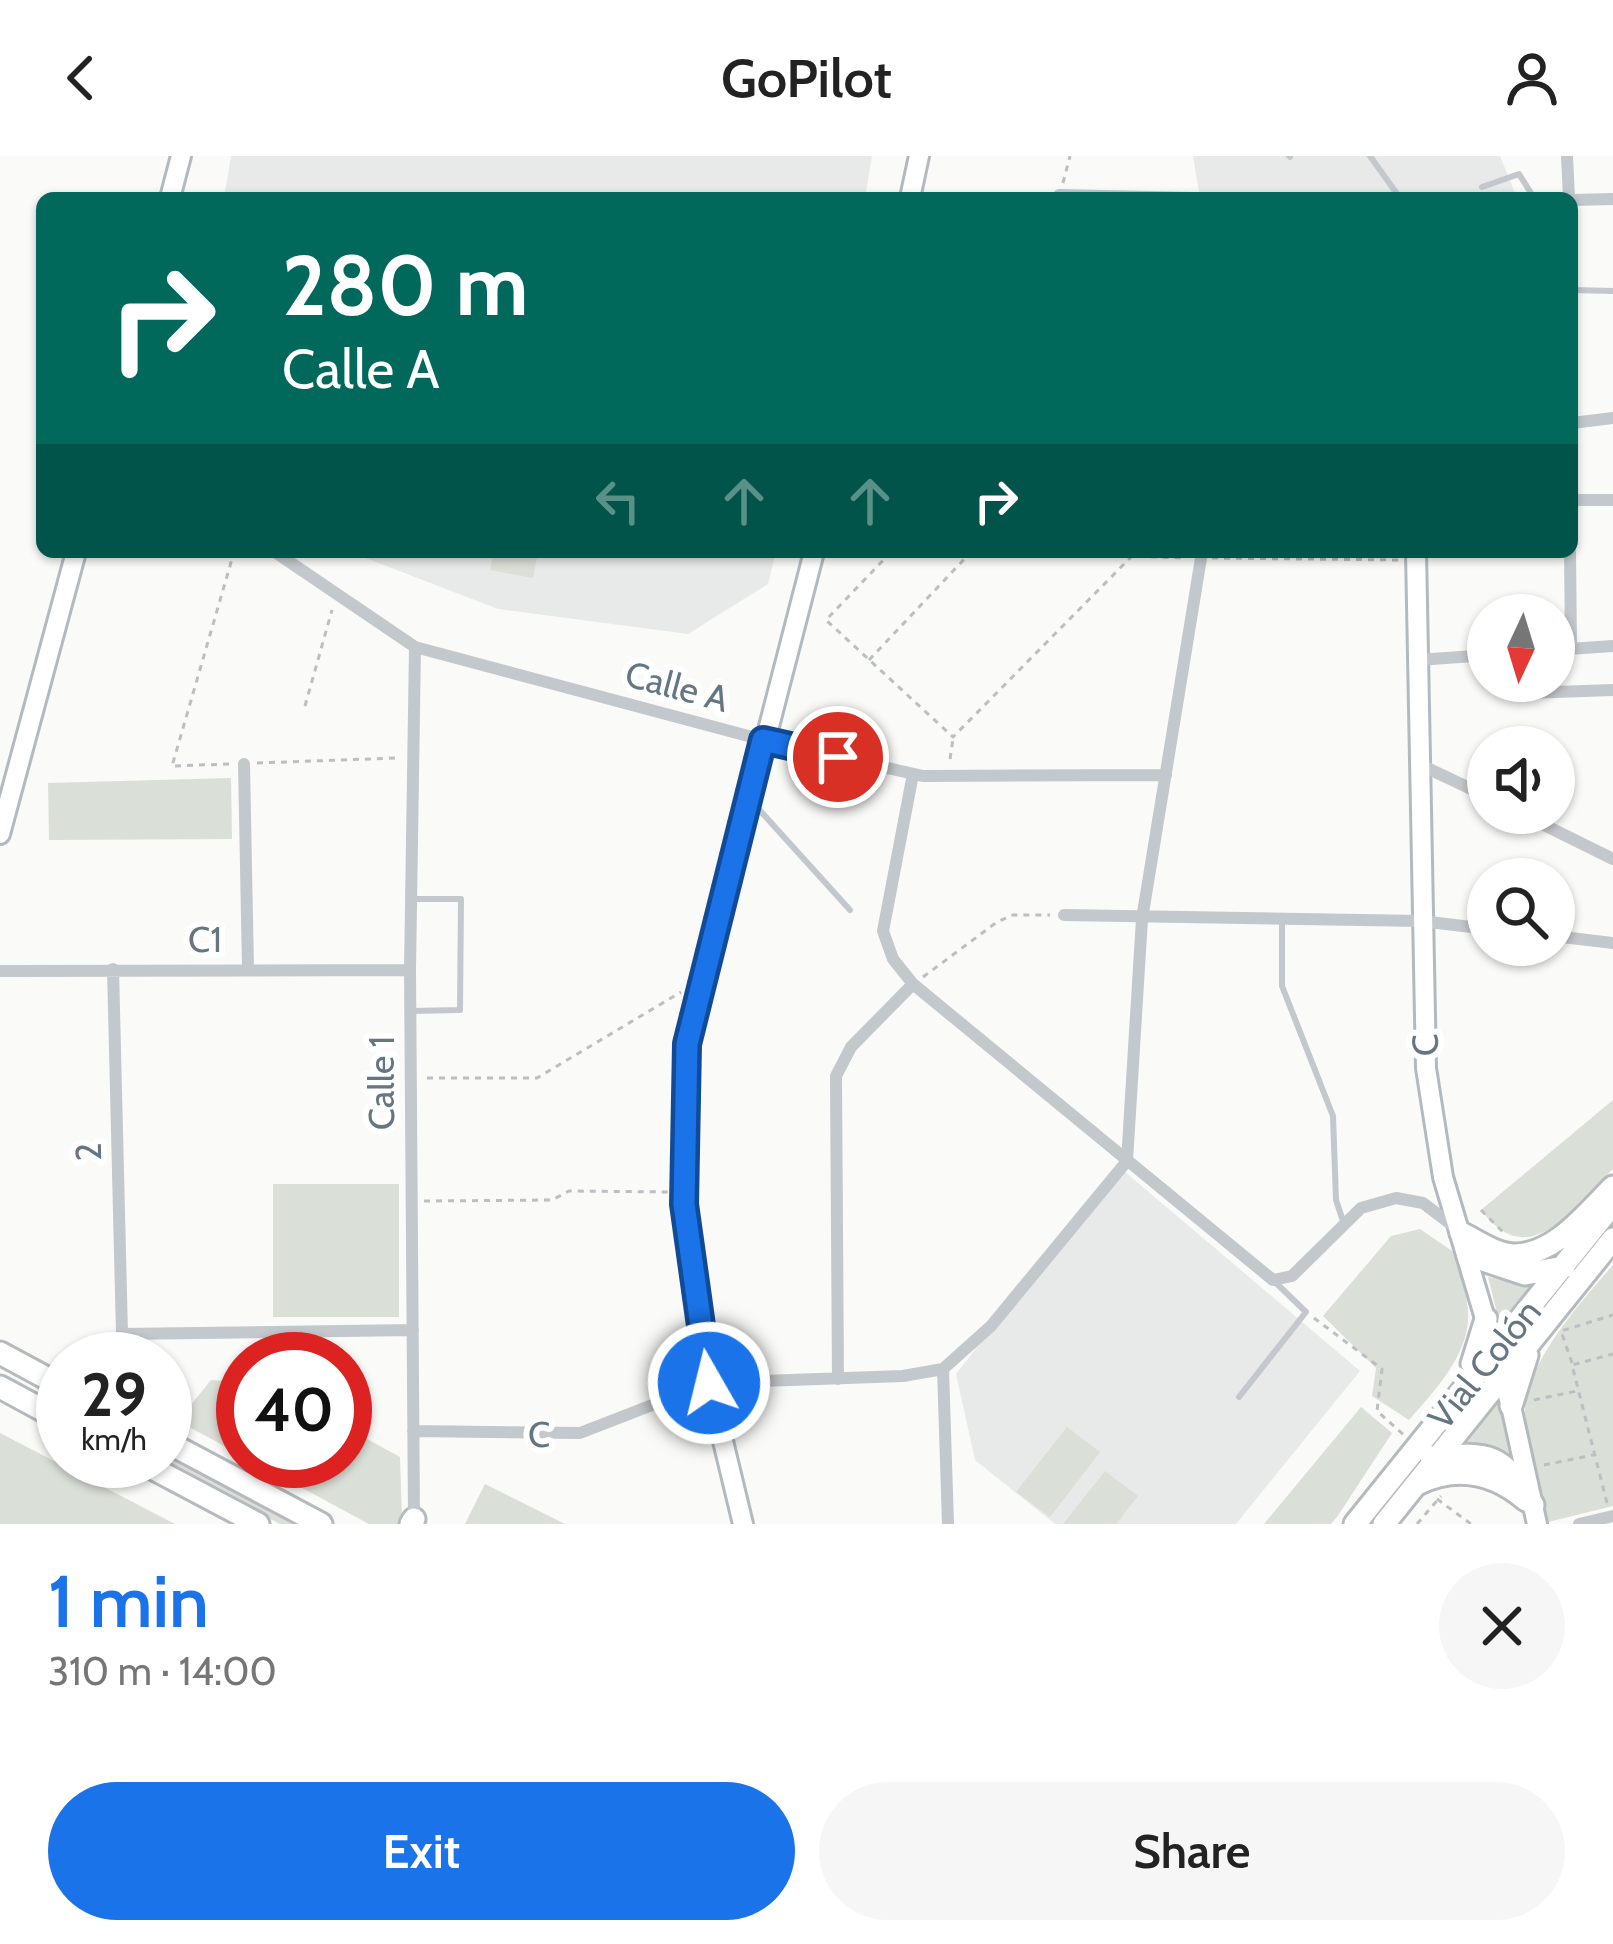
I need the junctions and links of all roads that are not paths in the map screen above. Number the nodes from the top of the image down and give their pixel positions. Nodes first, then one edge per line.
1 (181, 156) edge
2 (919, 156) edge
3 (1370, 156) edge
4 (1568, 156) edge
5 (1482, 187) dead end
6 (172, 192) edge
7 (911, 192) edge
8 (1396, 192) edge
9 (1530, 192) edge
10 (1570, 192) edge
11 (1578, 199) edge
12 (1613, 199) edge
13 (1578, 290) edge
14 (1613, 291) edge
15 (1613, 418) edge
16 (1578, 422) edge
17 (1578, 500) edge
18 (1613, 500) edge
19 (74, 558) edge
20 (284, 558) edge
21 (812, 558) edge
22 (1202, 558) edge
23 (1416, 558) edge
24 (1570, 558) edge
25 (1570, 594) edge
26 (1613, 646) edge
27 (415, 647) junction
28 (1575, 649) edge
29 (1467, 656) edge
30 (1418, 660) junction
31 (1613, 691) edge
32 (1575, 692) edge
33 (763, 740) junction
34 (244, 764) road end
35 (1421, 765) junction
36 (913, 774) junction
37 (1166, 776) junction
38 (1467, 787) edge
39 (749, 798) junction
40 (0, 834) edge
41 (1562, 834) edge
42 (1613, 859) edge
43 (411, 899) junction
44 (850, 910) dead end
45 (1064, 916) road end
46 (1142, 919) junction
47 (1282, 920) junction
48 (1421, 921) junction
49 (1467, 926) edge
50 (1575, 938) edge
51 (1613, 943) edge
52 (248, 968) junction
53 (113, 970) junction
54 (410, 970) junction
55 (0, 971) edge
56 (913, 984) junction
57 (410, 1011) junction
58 (1127, 1161) junction
59 (1613, 1187) edge
60 (1613, 1204) edge
61 (1344, 1224) junction
62 (1613, 1239) edge
63 (1465, 1244) junction
64 (1594, 1262) junction
65 (1561, 1267) junction
66 (1273, 1280) junction
67 (1486, 1319) junction
68 (412, 1330) junction
69 (1535, 1334) junction
70 (1495, 1349) junction
71 (0, 1353) edge
72 (943, 1369) junction
73 (36, 1372) edge
74 (1501, 1376) junction
75 (838, 1379) junction
76 (709, 1383) junction
77 (0, 1387) edge
78 (1239, 1397) dead end
79 (36, 1406) edge
80 (1511, 1406) junction
81 (1443, 1414) junction
82 (413, 1431) junction
83 (1407, 1448) junction
84 (192, 1455) edge
85 (1437, 1457) junction
86 (1416, 1484) junction
87 (190, 1488) edge
88 (1535, 1515) edge
89 (1612, 1516) edge
90 (414, 1522) edge
91 (258, 1524) edge
92 (321, 1524) edge
93 (743, 1524) edge
94 (948, 1524) edge
95 (1355, 1524) edge
96 (1384, 1524) edge
97 (1579, 1524) edge

1 - 6 street
2 - 7 street
3 - 8 lane
4 - 10 street
5 - 9 lane
11 - 12 street
13 - 14 lane
15 - 16 street
17 - 18 street
19 - 40 street
20 - 27 street, Calle A
21 - 33 street
22 - 37 street
23 - 30 street, C
24 - 25 street
26 - 28 street
27 - 33 street, Calle A
27 - 43 street, Calle 1
29 - 30 street
30 - 35 street, C
31 - 32 street
33 - 36 street, Calle A
33 - 39 street
34 - 52 street
35 - 38 street
35 - 48 street, C
36 - 37 street, Calle A
36 - 56 street
37 - 46 street
39 - 44 lane
39 - 76 street
41 - 42 street
43 - 54 street, Calle 1
43 - 57 lane
45 - 46 street
46 - 47 street
46 - 58 street
47 - 48 street
47 - 61 lane
48 - 49 street
48 - 63 street, C
50 - 51 street
52 - 53 street, C1
52 - 54 street, C1
53 - 55 street, C1
53 - 68 street, 2
54 - 57 street, Calle 1
56 - 58 street
56 - 75 street
57 - 68 street, Calle 1
58 - 66 street
58 - 72 street
59 - 63 main road
60 - 65 main road, Vial Colón
61 - 63 street
61 - 66 street
62 - 64 main road, Vial Colón
63 - 65 main road
63 - 67 street, C
64 - 65 main road
64 - 69 main road, Vial Colón
65 - 70 main road, Vial Colón
66 - 78 lane
67 - 70 street, C
67 - 81 main road
68 - 82 street, Calle 1
69 - 74 main road, Vial Colón
69 - 80 main road
70 - 74 street, C
70 - 81 main road, Vial Colón
71 - 73 main road
72 - 75 street, C
72 - 94 street
74 - 80 street, C
74 - 85 main road, Vial Colón
75 - 76 street, C
76 - 82 street, C
76 - 93 street
77 - 79 main road
80 - 88 street, C
81 - 83 main road, Vial Colón
82 - 90 street, Calle 1
83 - 85 main road
83 - 95 main road, Vial Colón
84 - 92 main road
85 - 86 main road, Vial Colón
85 - 88 main road
86 - 88 main road
86 - 96 main road, Vial Colón
87 - 91 main road
89 - 97 street

